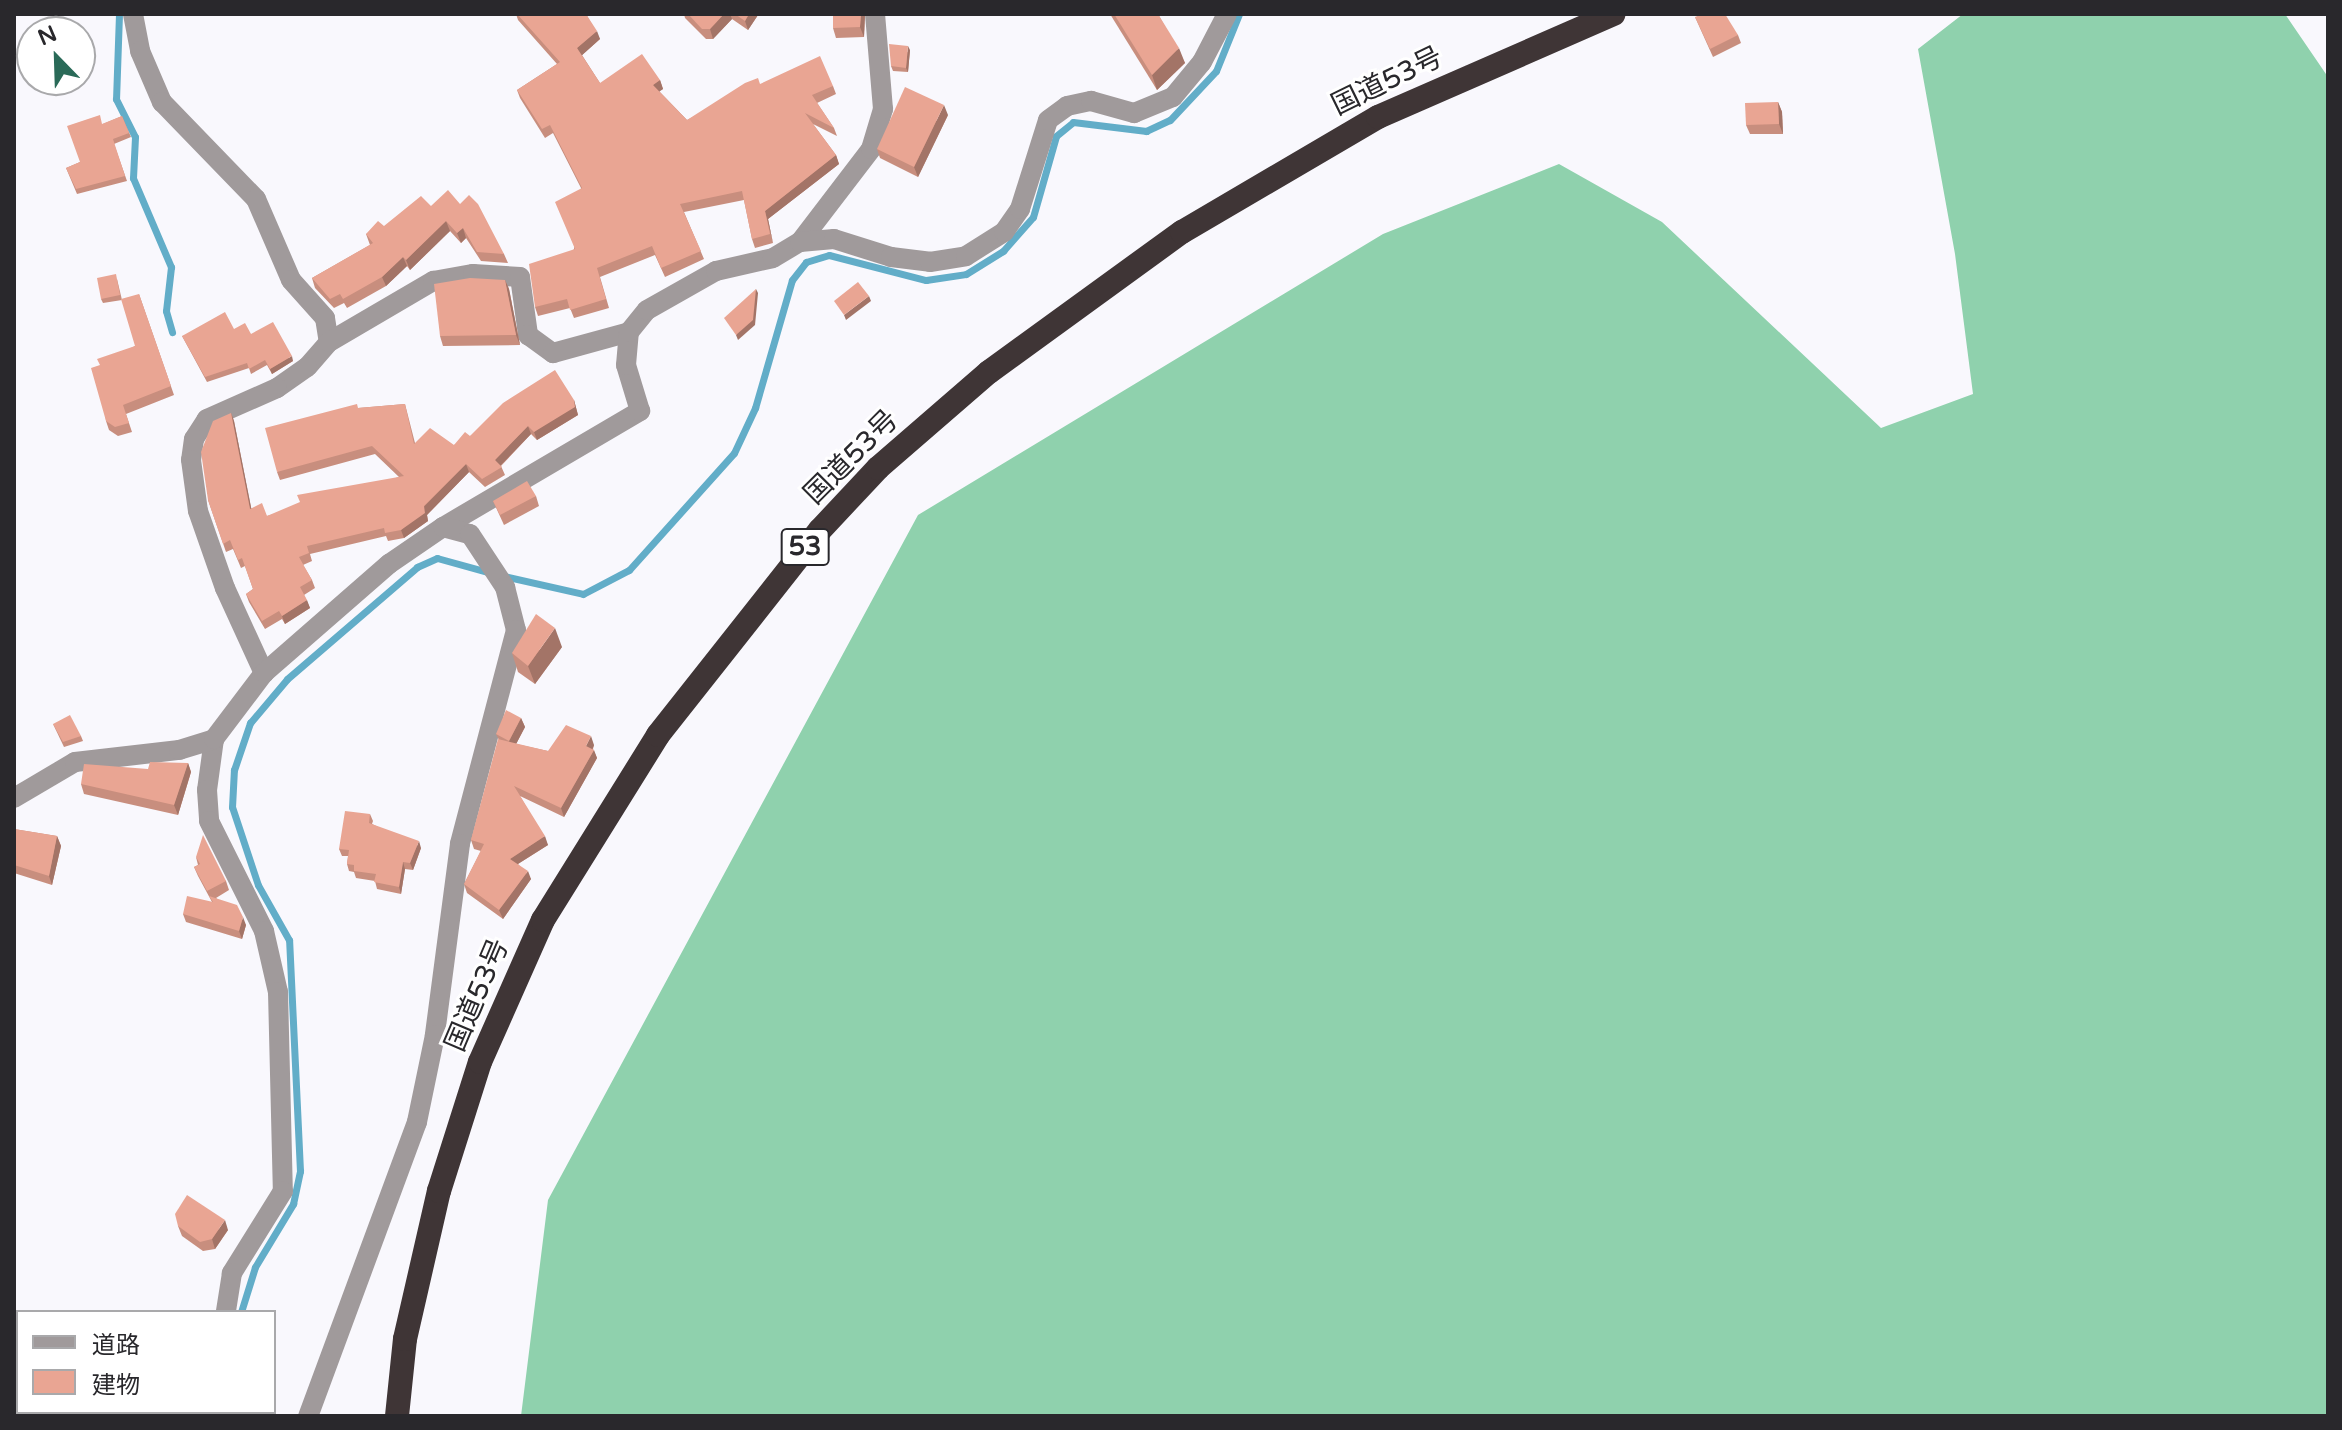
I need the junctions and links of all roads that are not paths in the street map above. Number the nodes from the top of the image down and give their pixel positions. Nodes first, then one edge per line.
1 (133, 14) edge
2 (875, 14) edge
3 (1227, 14) edge
4 (1609, 15) edge
5 (800, 242) junction
6 (629, 332) junction
7 (329, 342) junction
8 (443, 527) junction
9 (264, 673) junction
10 (214, 739) junction
11 (14, 798) edge
12 (226, 1310) edge
13 (308, 1416) edge
14 (397, 1416) edge

1 - 7 street
2 - 5 street
3 - 5 street
4 - 14 highway, 国道53号 / 53
5 - 6 street
6 - 7 street
6 - 8 street
7 - 9 street
8 - 9 street
8 - 13 street
9 - 10 street
10 - 11 street
10 - 12 street

